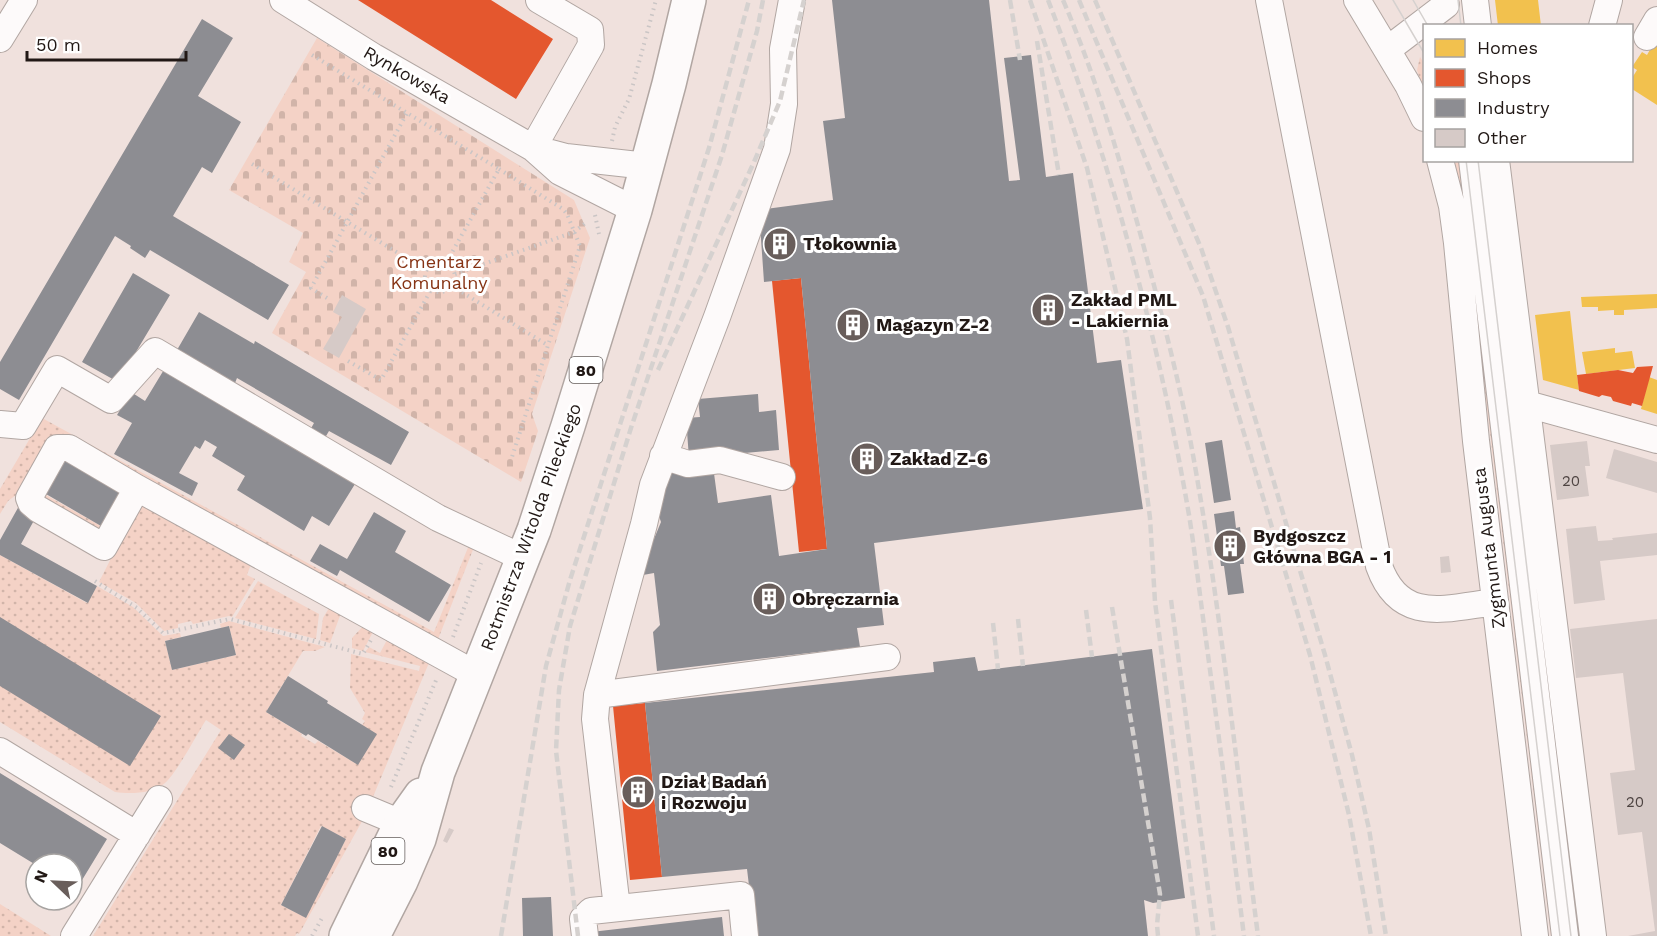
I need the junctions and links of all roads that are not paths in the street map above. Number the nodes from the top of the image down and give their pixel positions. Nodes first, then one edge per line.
1 (24, 0) edge
2 (283, 0) edge
3 (539, 0) edge
4 (689, 0) edge
5 (792, 0) edge
6 (1269, 0) edge
7 (1358, 0) edge
8 (1475, 0) edge
9 (1609, 0) edge
10 (1446, 8) edge
11 (1423, 24) edge
12 (1424, 24) edge
13 (1478, 24) edge
14 (1603, 24) edge
15 (0, 39) edge
16 (1387, 50) junction
17 (1423, 114) edge
18 (533, 148) junction
19 (1441, 162) edge
20 (1472, 162) edge
21 (1496, 162) edge
22 (647, 166) junction
23 (635, 210) junction
24 (1527, 404) junction
25 (0, 424) edge
26 (1657, 440) edge
27 (663, 456) junction
28 (782, 477) dead end
29 (137, 488) dead end
30 (523, 558) junction
31 (1495, 602) junction
32 (887, 657) dead end
33 (477, 675) junction
34 (597, 695) junction
35 (0, 751) edge
36 (438, 772) junction
37 (159, 799) dead end
38 (137, 835) junction
39 (617, 908) junction
40 (335, 926) edge
41 (74, 936) edge
42 (373, 936) edge
43 (585, 936) edge
44 (746, 936) edge
45 (1535, 936) edge
46 (1565, 936) edge
47 (1593, 936) edge

1 - 15 street
2 - 18 street, Rynkowska
3 - 18 street
4 - 22 main road, Rotmistrza Witolda Pileckiego / 80
5 - 27 street
6 - 31 street
7 - 16 street
8 - 13 street
9 - 14 street
10 - 12 street
11 - 16 street
16 - 17 street
18 - 22 street, Rynkowska
18 - 23 street, Rynkowska
19 - 31 street, Zygmunta Augusta
20 - 46 street
21 - 24 street
22 - 23 main road, Rotmistrza Witolda Pileckiego / 80
23 - 30 main road, Rotmistrza Witolda Pileckiego / 80
24 - 26 street
24 - 47 street
25 - 30 street
27 - 28 street
27 - 34 street
29 - 33 street
30 - 33 main road, Rotmistrza Witolda Pileckiego / 80
31 - 45 street, Zygmunta Augusta
32 - 34 street
33 - 36 main road, Rotmistrza Witolda Pileckiego / 80
34 - 39 street
35 - 38 street
36 - 40 main road, Rotmistrza Witolda Pileckiego / 80
36 - 42 main road, Rotmistrza Witolda Pileckiego / 80
37 - 38 street
38 - 41 street
39 - 43 street
39 - 44 street

